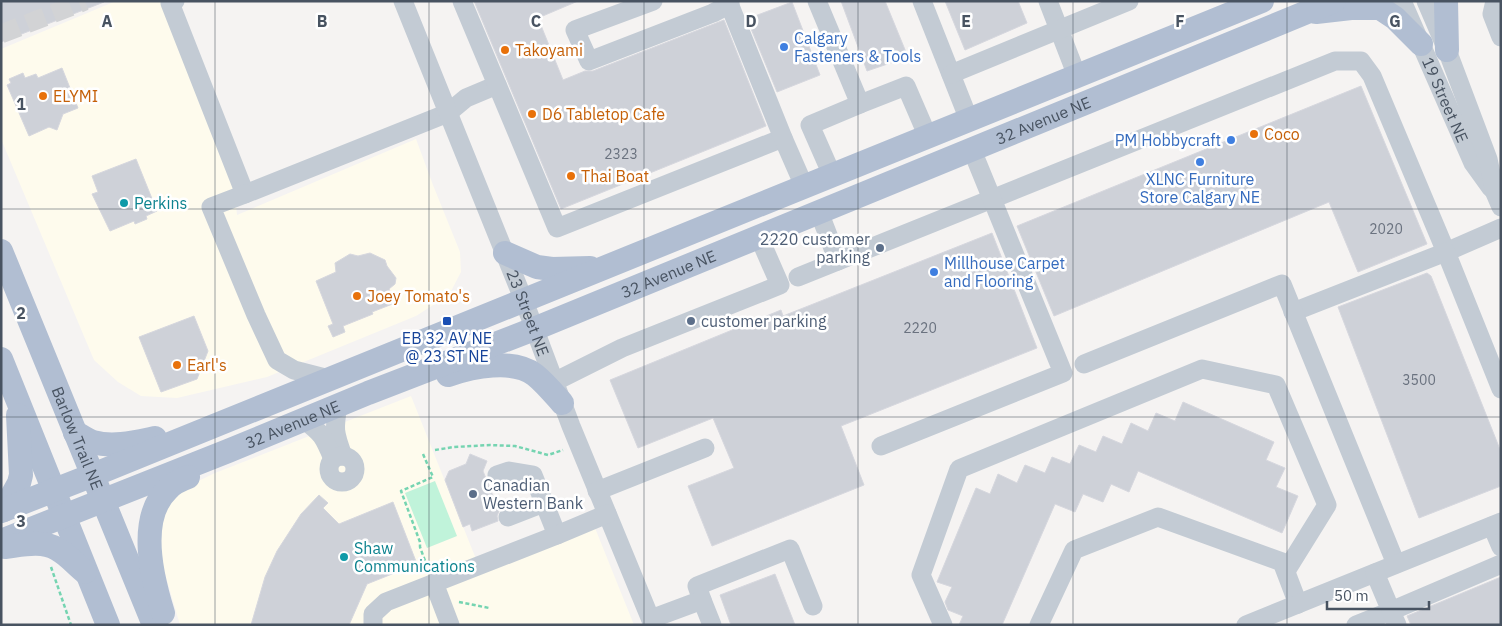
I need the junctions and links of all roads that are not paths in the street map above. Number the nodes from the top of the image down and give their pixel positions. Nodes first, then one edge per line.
1 (403, 1) edge
2 (462, 1) edge
3 (653, 1) edge
4 (817, 1) edge
5 (922, 1) edge
6 (1048, 1) edge
7 (1129, 1) edge
8 (1262, 1) edge
9 (1334, 1) edge
10 (1402, 1) edge
11 (1426, 1) edge
12 (1446, 1) edge
13 (1495, 1) edge
14 (171, 2) edge
15 (729, 3) edge
16 (1305, 14) junction
17 (1060, 30) junction
18 (1501, 37) edge
19 (1421, 44) junction
20 (1447, 50) junction
21 (951, 74) junction
22 (1077, 76) junction
23 (497, 85) junction
24 (860, 104) junction
25 (448, 113) junction
26 (969, 120) junction
27 (928, 137) junction
28 (783, 138) junction
29 (972, 150) junction
30 (832, 175) junction
31 (804, 186) junction
32 (245, 194) junction
33 (1499, 196) edge
34 (991, 199) junction
35 (819, 212) junction
36 (1501, 228) edge
37 (759, 237) junction
38 (1, 251) edge
39 (1446, 252) junction
40 (505, 253) junction
41 (838, 261) junction
42 (609, 266) junction
43 (798, 277) dead end
44 (524, 301) junction
45 (1293, 312) junction
46 (534, 329) junction
47 (1, 359) edge
48 (1084, 364) dead end
49 (329, 379) junction
50 (1501, 389) edge
51 (368, 392) junction
52 (558, 393) junction
53 (17, 398) junction
54 (338, 405) junction
55 (303, 419) junction
56 (211, 427) junction
57 (75, 433) junction
58 (881, 446) dead end
59 (705, 448) dead end
60 (228, 451) junction
61 (93, 475) junction
62 (497, 475) dead end
63 (54, 490) junction
64 (598, 491) junction
65 (103, 501) junction
66 (544, 503) junction
67 (2, 510) edge
68 (607, 514) junction
69 (64, 516) junction
70 (508, 517) dead end
71 (1496, 524) edge
72 (557, 535) junction
73 (1, 541) edge
74 (1, 547) edge
75 (1501, 547) edge
76 (1396, 564) junction
77 (1501, 564) edge
78 (1286, 571) junction
79 (1375, 573) junction
80 (88, 574) junction
81 (434, 584) junction
82 (702, 600) junction
83 (1298, 604) junction
84 (814, 606) dead end
85 (1394, 618) edge
86 (652, 622) edge
87 (108, 625) edge
88 (154, 625) edge
89 (166, 625) edge
90 (373, 625) edge
91 (450, 625) edge
92 (712, 625) edge
93 (943, 625) edge
94 (1039, 625) edge
95 (1246, 625) edge
96 (1356, 625) edge

1 - 25 street, 23 Street NE
2 - 23 street
3 - 15 street
4 - 24 street
5 - 21 street
6 - 17 street
7 - 17 street
8 - 22 main road, 32 Avenue NE
9 - 16 main road, 32 Avenue NE
10 - 19 street, 19 Street NE
11 - 20 street, 19 Street NE
12 - 20 main road
13 - 18 street
14 - 32 street
15 - 28 street
16 - 19 main road
16 - 29 main road, 32 Avenue NE
17 - 21 street
17 - 22 street
19 - 33 street, 19 Street NE
20 - 33 street, 19 Street NE
21 - 26 street
22 - 26 main road, 32 Avenue NE
23 - 25 street
23 - 28 street
24 - 27 street
24 - 30 street
25 - 32 street
25 - 40 street, 23 Street NE
26 - 27 main road, 32 Avenue NE
27 - 30 main road, 32 Avenue NE
28 - 31 street
29 - 34 street
29 - 35 main road, 32 Avenue NE
30 - 31 main road, 32 Avenue NE
31 - 42 main road, 32 Avenue NE
32 - 49 street
34 - 39 street
34 - 41 street
34 - 58 street
35 - 37 main road, 32 Avenue NE
35 - 41 street
36 - 39 street
37 - 46 main road, 32 Avenue NE
37 - 52 street
38 - 57 main road, Barlow Trail NE
39 - 45 street
39 - 50 street
40 - 42 main road
40 - 44 street, 23 Street NE
41 - 43 street
42 - 44 main road, 32 Avenue NE
44 - 46 street, 23 Street NE
44 - 49 main road, 32 Avenue NE
45 - 48 street
45 - 76 street
46 - 51 main road, 32 Avenue NE
46 - 52 street, 23 Street NE
47 - 53 main road
49 - 56 main road, 32 Avenue NE
51 - 52 main road
51 - 54 main road, 32 Avenue NE
52 - 64 street, 23 Street NE
53 - 63 main road
53 - 67 main road
54 - 55 main road, 32 Avenue NE
54 - 55 street
55 - 60 main road, 32 Avenue NE
56 - 57 main road
56 - 61 main road, 32 Avenue NE
57 - 61 main road, Barlow Trail NE
59 - 64 street
60 - 65 main road, 32 Avenue NE
60 - 89 main road
61 - 63 main road, 32 Avenue NE
61 - 65 main road, Barlow Trail NE
62 - 66 street
63 - 67 main road, 32 Avenue NE
63 - 69 main road
64 - 68 street, 23 Street NE
65 - 69 main road, 32 Avenue NE
65 - 88 main road, Barlow Trail NE
66 - 70 street
66 - 72 street
68 - 72 street
68 - 86 street, 23 Street NE
69 - 73 main road, 32 Avenue NE
69 - 80 main road
71 - 75 street
71 - 76 street
72 - 81 street
74 - 80 main road
76 - 79 street
77 - 85 street
78 - 83 street
78 - 93 street
78 - 94 street
79 - 83 street
79 - 85 street
80 - 87 main road
81 - 90 street
81 - 91 street
82 - 84 street
82 - 86 street
82 - 92 street
83 - 95 street
85 - 96 street

